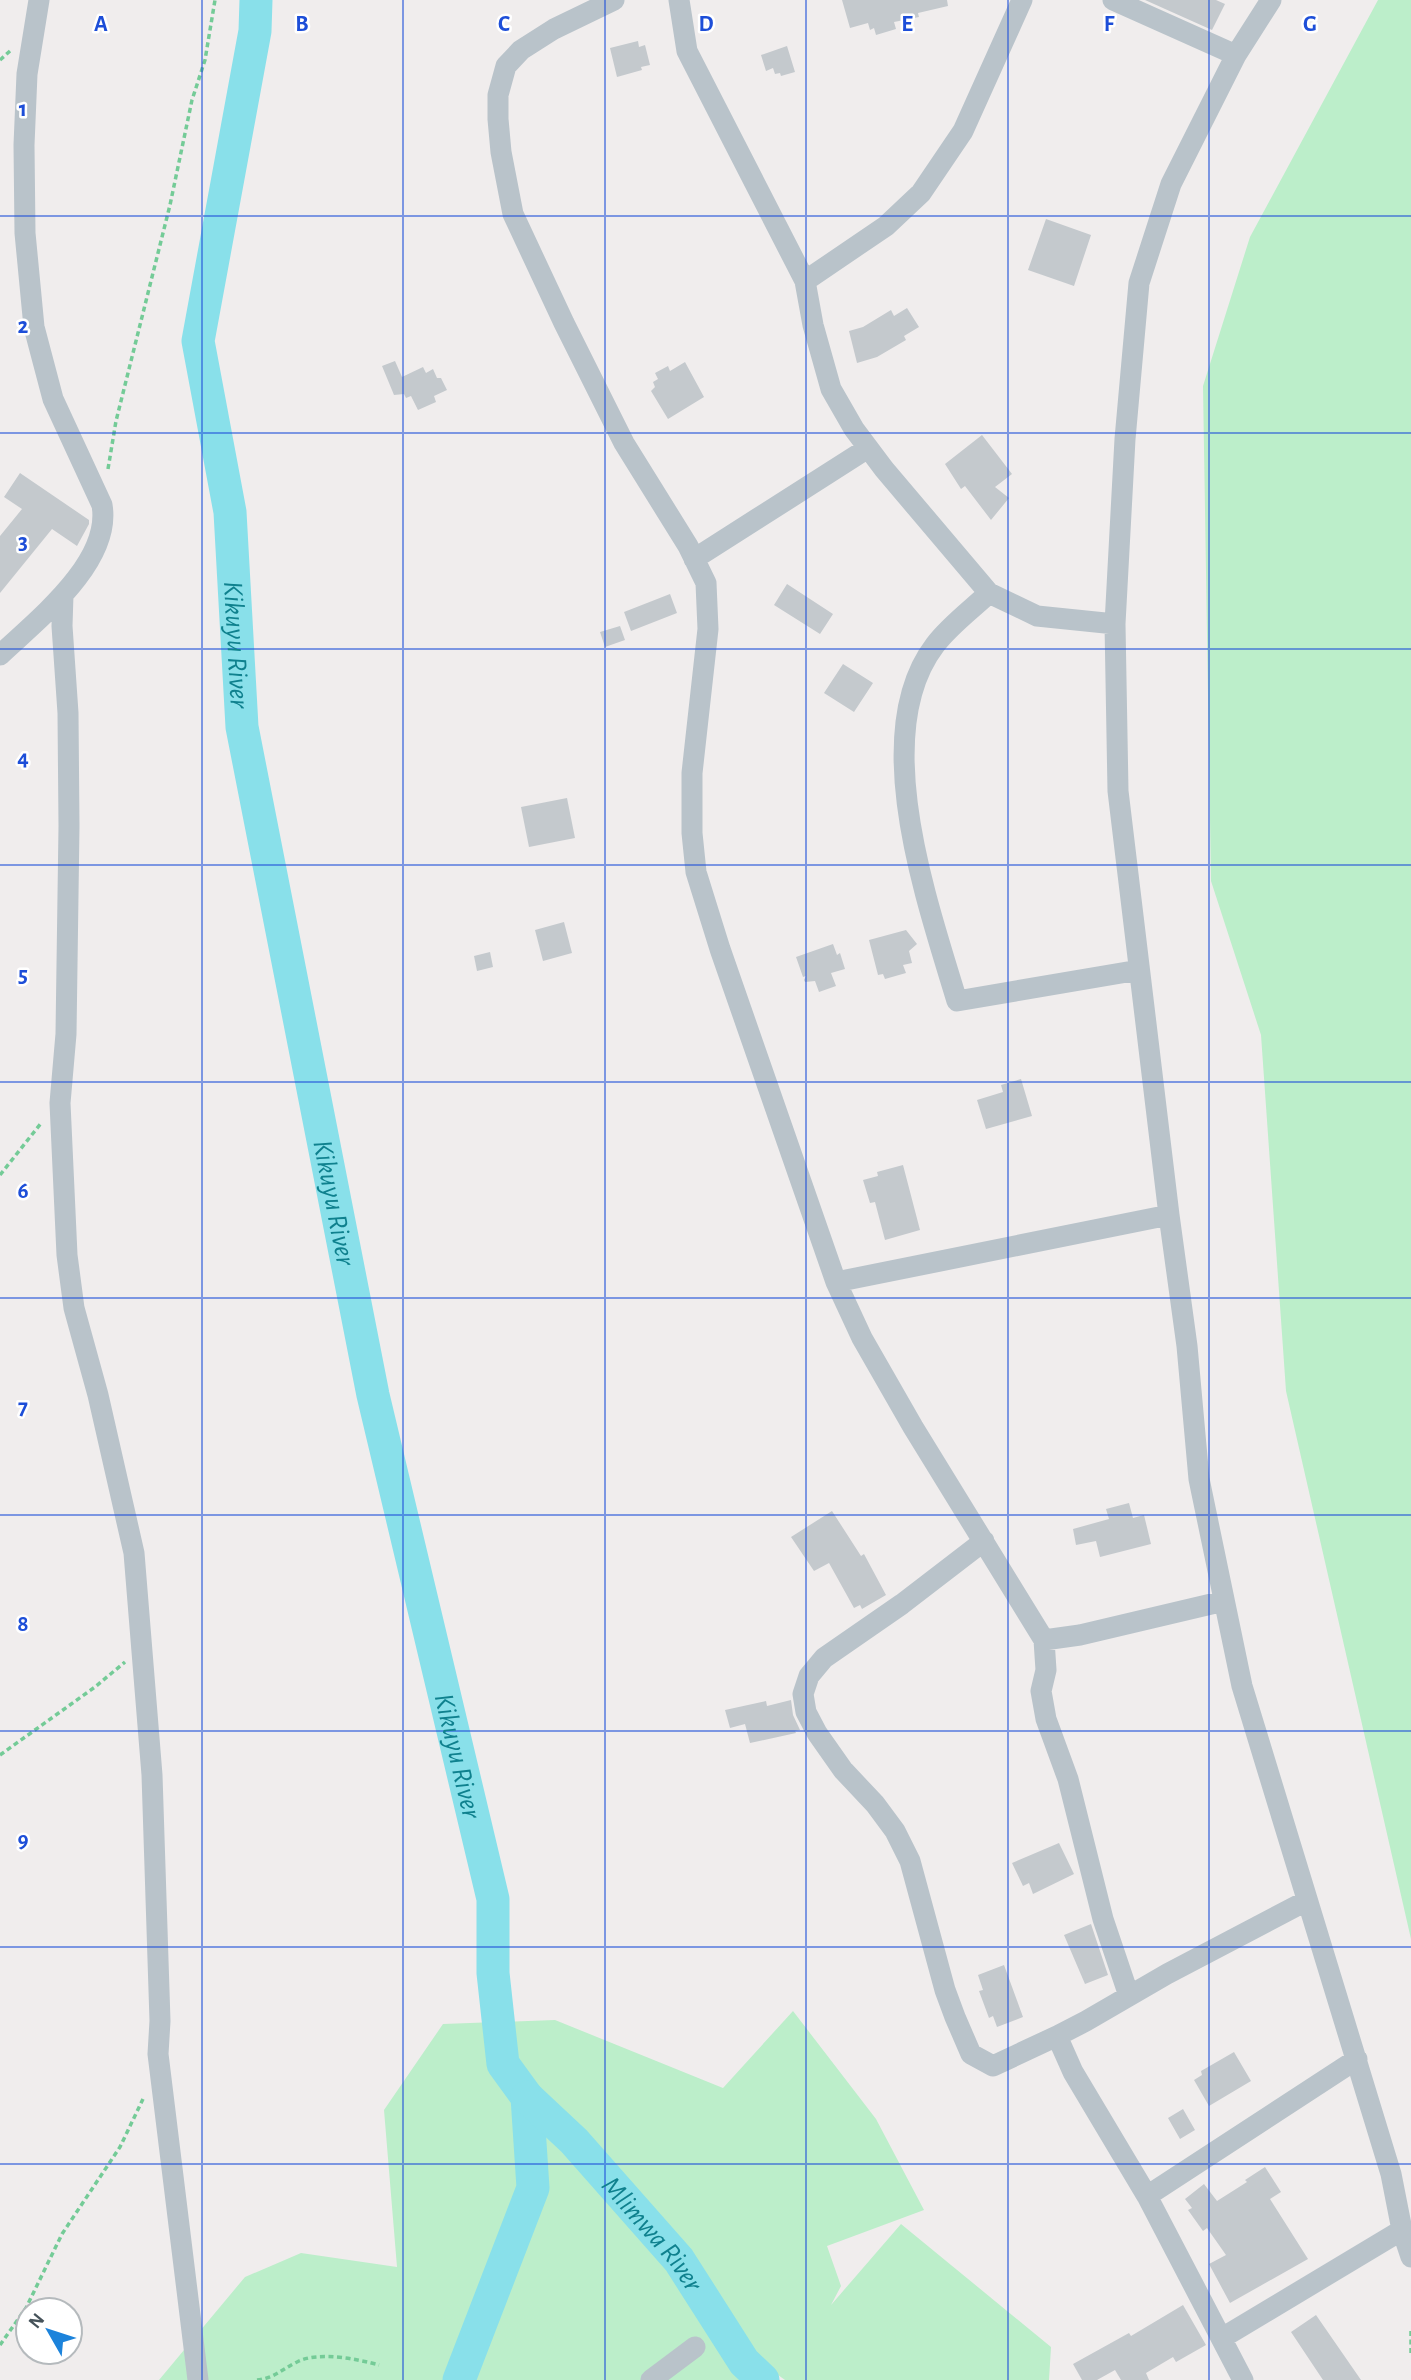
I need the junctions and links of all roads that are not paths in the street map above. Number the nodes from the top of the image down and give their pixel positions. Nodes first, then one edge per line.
1 (39, 0) edge
2 (614, 0) edge
3 (679, 0) edge
4 (1021, 0) edge
5 (1113, 0) edge
6 (1271, 0) edge
7 (1236, 55) junction
8 (804, 281) junction
9 (868, 448) junction
10 (694, 559) junction
11 (989, 593) junction
12 (63, 595) junction
13 (1115, 624) junction
14 (0, 655) edge
15 (1139, 970) junction
16 (1169, 1215) junction
17 (836, 1282) junction
18 (984, 1541) junction
19 (1224, 1601) junction
20 (1044, 1640) junction
21 (1306, 1902) junction
22 (1129, 1996) junction
23 (1056, 2036) junction
24 (1357, 2059) junction
25 (1147, 2196) junction
26 (1402, 2230) junction
27 (1411, 2257) edge
28 (1222, 2338) junction
29 (695, 2347) dead end
30 (198, 2380) edge
31 (651, 2380) edge
32 (1244, 2380) edge

1 - 12 street
2 - 10 street
3 - 8 street
4 - 8 street
5 - 7 street
6 - 7 street
7 - 13 street
8 - 9 street
9 - 10 street
9 - 11 street
10 - 17 street
11 - 13 street
11 - 15 street
12 - 14 street
12 - 30 street
13 - 15 street
15 - 16 street
16 - 17 street
16 - 19 street
17 - 18 street
18 - 20 street
18 - 23 street
19 - 20 street
19 - 21 street
20 - 22 street
21 - 22 street
21 - 24 street
22 - 23 street
23 - 25 street
24 - 25 street
24 - 26 street
25 - 28 street
26 - 27 street
26 - 28 street
28 - 32 street
29 - 31 street

